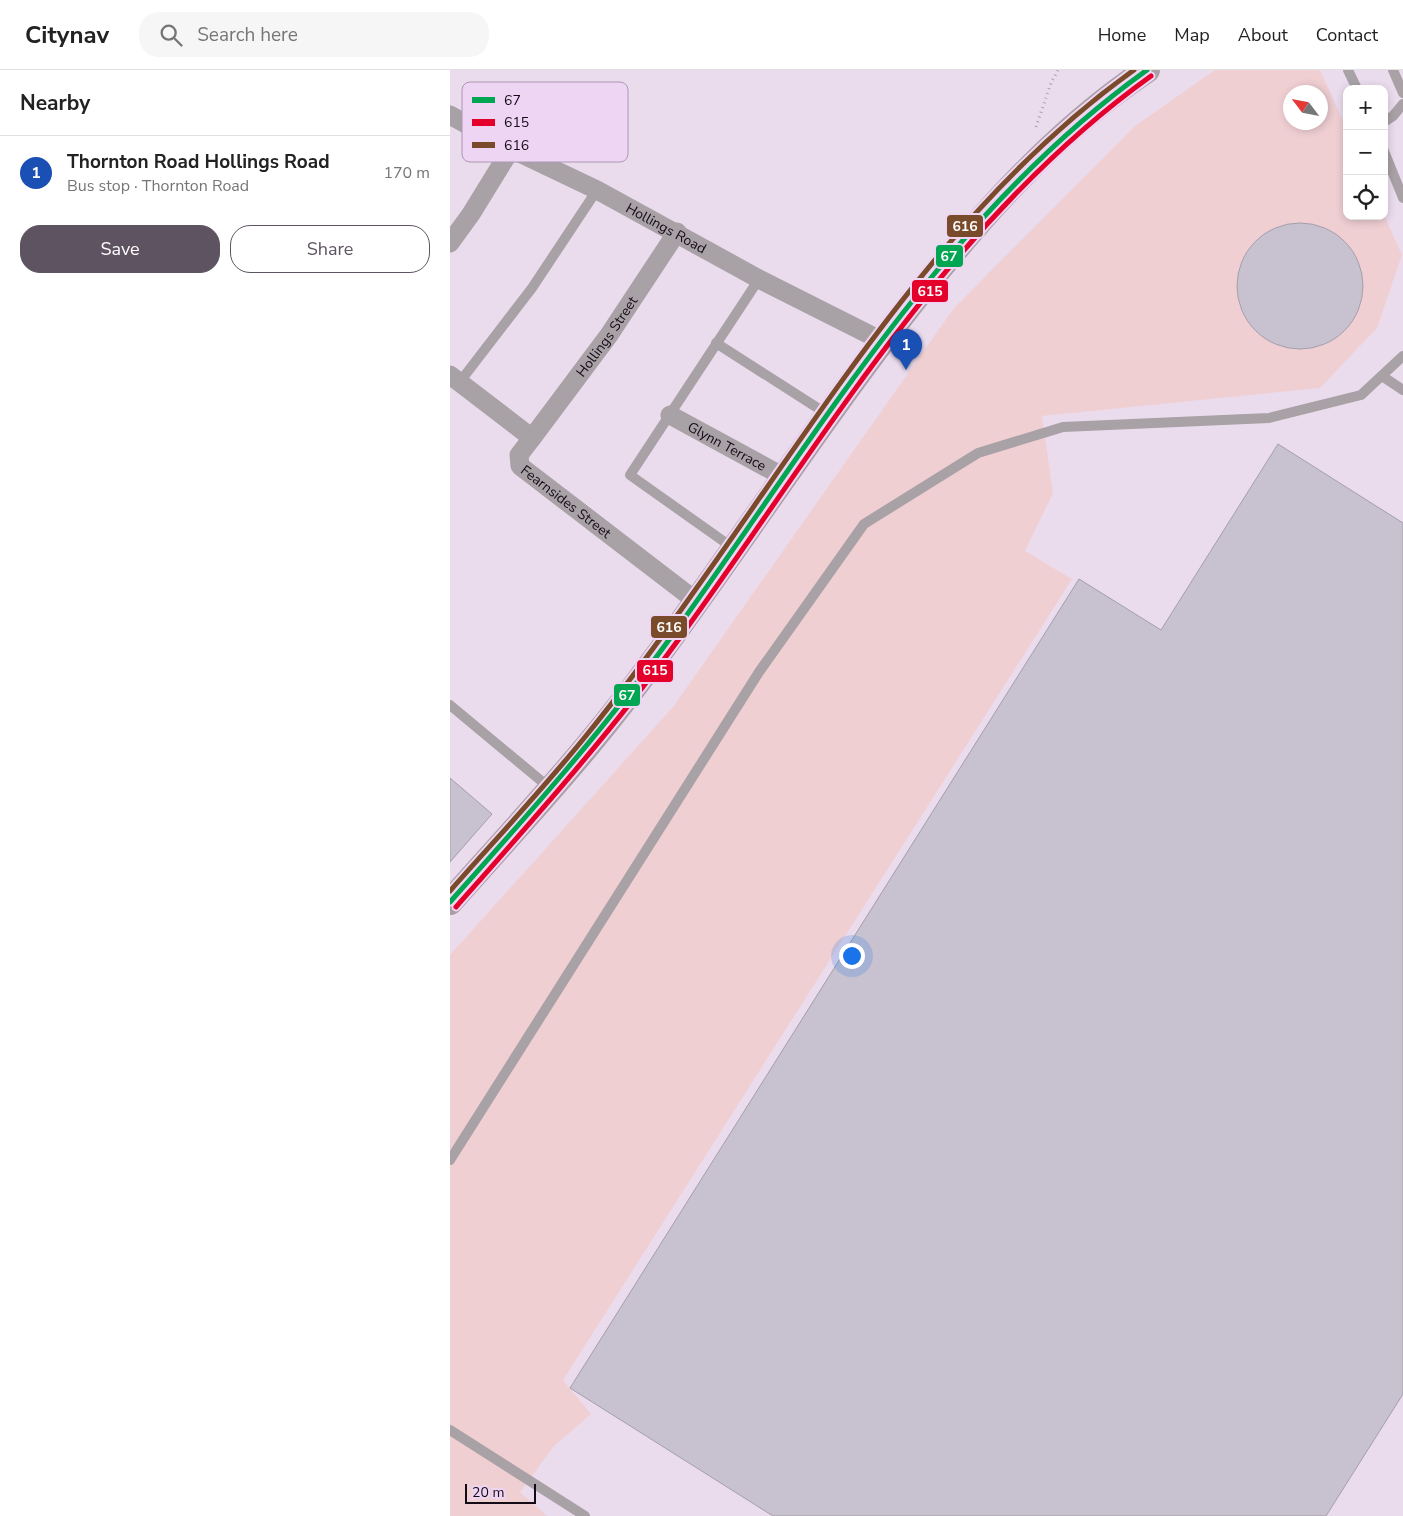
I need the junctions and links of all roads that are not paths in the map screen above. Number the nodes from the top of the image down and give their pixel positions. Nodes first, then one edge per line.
1 (1348, 70) edge
2 (1392, 70) edge
3 (1135, 74) edge
4 (1355, 85) edge
5 (1403, 93) edge
6 (1403, 104) edge
7 (450, 115) edge
8 (1388, 119) edge
9 (462, 122) edge
10 (1388, 161) edge
11 (503, 162) edge
12 (538, 162) edge
13 (597, 190) junction
14 (1403, 198) edge
15 (677, 232) junction
16 (450, 243) edge
17 (759, 279) junction
18 (882, 341) junction
19 (716, 343) junction
20 (1403, 356) edge
21 (1382, 376) junction
22 (455, 379) edge
23 (1403, 390) edge
24 (827, 414) junction
25 (670, 415) junction
26 (532, 438) junction
27 (784, 477) junction
28 (733, 548) junction
29 (696, 601) junction
30 (450, 705) edge
31 (551, 789) junction
32 (450, 902) edge
33 (450, 1160) edge
34 (450, 1430) edge
35 (585, 1516) edge

1 - 4 lane
2 - 5 lane
3 - 18 main road
6 - 8 lane
7 - 9 street, Hollings Road
10 - 14 lane
11 - 16 street
12 - 13 street, Hollings Road
13 - 15 street, Hollings Road
13 - 22 lane
15 - 17 street, Hollings Road
15 - 26 street, Hollings Street
17 - 18 street, Hollings Road
17 - 19 lane
18 - 24 main road
19 - 24 lane
19 - 25 lane
20 - 21 lane
21 - 23 lane
21 - 33 lane
22 - 26 street
24 - 27 main road
25 - 27 street, Glynn Terrace
25 - 28 lane
26 - 29 street, Fearnsides Street
27 - 28 main road
28 - 29 main road
29 - 31 main road
30 - 31 lane
31 - 32 main road
34 - 35 lane

